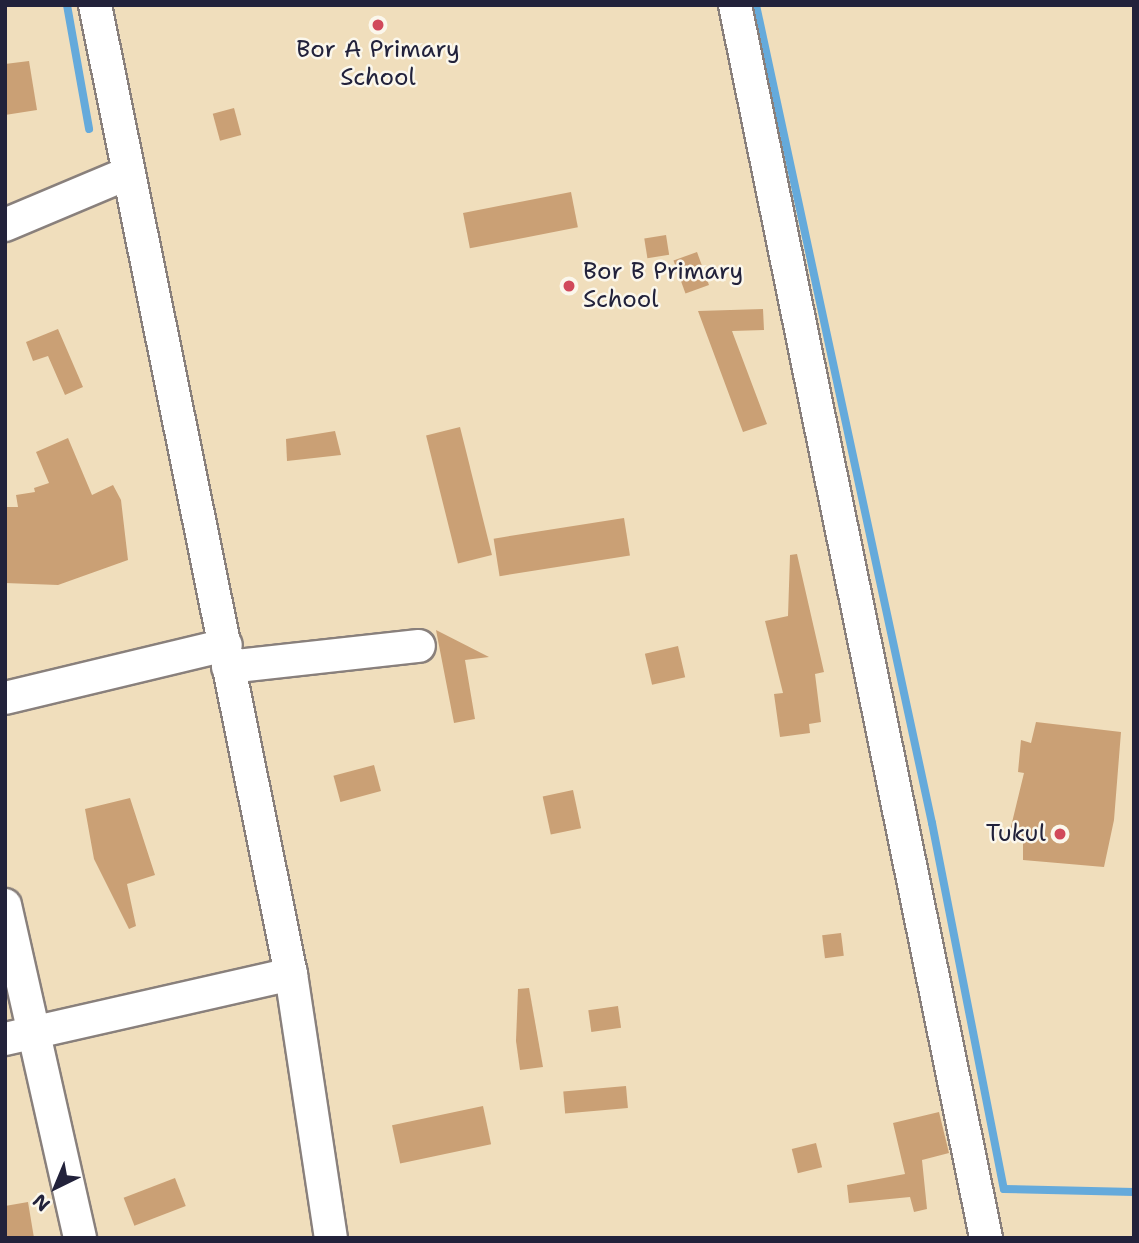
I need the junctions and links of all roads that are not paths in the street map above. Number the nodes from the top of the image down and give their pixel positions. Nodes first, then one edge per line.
1 (95, 5) edge
2 (735, 5) edge
3 (129, 173) junction
4 (5, 225) edge
5 (419, 646) dead end
6 (227, 656) junction
7 (5, 698) edge
8 (5, 905) edge
9 (291, 974) junction
10 (18, 1036) edge
11 (79, 1238) edge
12 (331, 1238) edge
13 (986, 1238) edge

1 - 3 street
2 - 13 street
3 - 4 street
3 - 6 street
5 - 6 street
6 - 7 street
6 - 9 street
8 - 10 street
9 - 10 street
9 - 12 street
10 - 11 street

